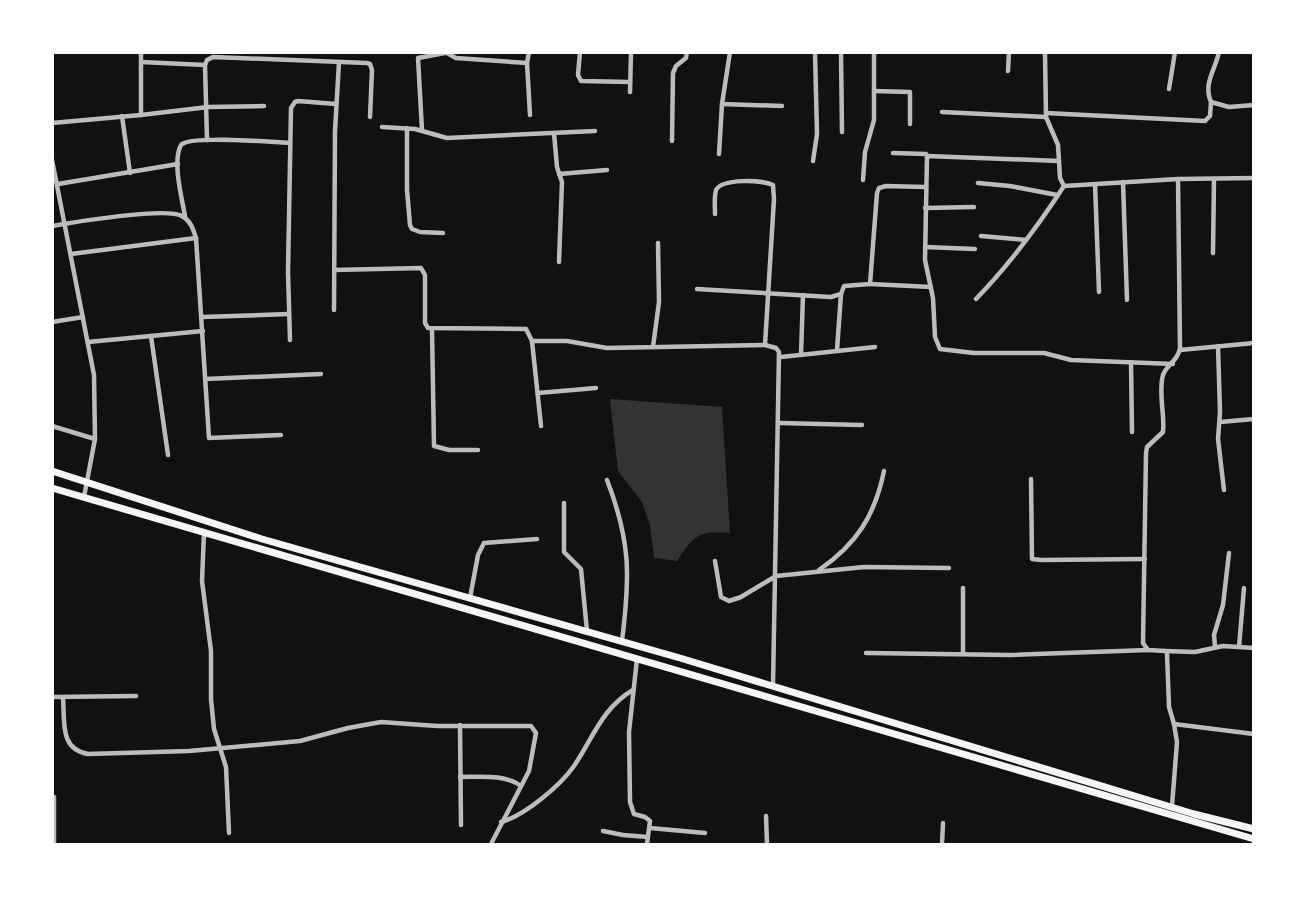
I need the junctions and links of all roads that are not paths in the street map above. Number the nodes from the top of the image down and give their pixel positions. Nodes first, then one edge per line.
1 (141, 52) edge
2 (529, 52) edge
3 (580, 52) edge
4 (631, 52) edge
5 (687, 52) edge
6 (730, 52) edge
7 (816, 52) edge
8 (841, 52) edge
9 (874, 52) edge
10 (1009, 52) edge
11 (1045, 52) edge
12 (1175, 52) edge
13 (1219, 52) edge
14 (445, 53) edge
15 (141, 62) junction
16 (338, 62) junction
17 (527, 63) junction
18 (205, 65) junction
19 (1008, 71) dead end
20 (630, 82) junction
21 (1169, 89) dead end
22 (630, 92) dead end
23 (874, 92) junction
24 (1210, 102) junction
25 (336, 104) junction
26 (722, 104) junction
27 (1254, 105) edge
28 (264, 106) dead end
29 (782, 106) dead end
30 (208, 107) junction
31 (942, 113) dead end
32 (141, 115) junction
33 (530, 115) dead end
34 (1046, 115) junction
35 (122, 116) junction
36 (370, 117) dead end
37 (52, 123) edge
38 (909, 124) dead end
39 (382, 128) dead end
40 (407, 128) junction
41 (422, 130) junction
42 (595, 131) dead end
43 (842, 132) dead end
44 (554, 133) junction
45 (207, 140) junction
46 (672, 141) dead end
47 (289, 143) junction
48 (893, 153) dead end
49 (719, 154) dead end
50 (927, 156) junction
51 (52, 160) edge
52 (813, 161) dead end
53 (1059, 161) junction
54 (177, 164) junction
55 (607, 170) dead end
56 (130, 173) junction
57 (559, 173) junction
58 (1254, 178) edge
59 (1178, 179) junction
60 (1214, 179) junction
61 (863, 180) dead end
62 (1123, 182) junction
63 (978, 183) dead end
64 (58, 184) junction
65 (1095, 184) junction
66 (1064, 186) junction
67 (925, 187) junction
68 (1057, 195) junction
69 (974, 207) dead end
70 (925, 208) junction
71 (715, 214) dead end
72 (185, 217) junction
73 (65, 224) junction
74 (52, 226) edge
75 (443, 233) dead end
76 (981, 236) dead end
77 (196, 238) junction
78 (1027, 240) junction
79 (658, 243) dead end
80 (925, 247) junction
81 (975, 249) dead end
82 (1213, 253) dead end
83 (71, 254) junction
84 (559, 261) dead end
85 (334, 270) junction
86 (870, 284) junction
87 (931, 287) junction
88 (696, 289) dead end
89 (1100, 292) dead end
90 (768, 293) junction
91 (841, 294) junction
92 (803, 295) junction
93 (976, 299) dead end
94 (1127, 300) dead end
95 (334, 310) dead end
96 (289, 314) junction
97 (83, 317) junction
98 (202, 317) junction
99 (52, 322) edge
100 (432, 329) junction
101 (202, 331) junction
102 (151, 336) junction
103 (290, 340) dead end
104 (532, 341) junction
105 (88, 342) junction
106 (1254, 343) edge
107 (765, 345) junction
108 (1218, 346) junction
109 (653, 347) junction
110 (875, 347) dead end
111 (837, 350) junction
112 (1180, 350) junction
113 (801, 355) junction
114 (781, 357) junction
115 (1131, 362) junction
116 (1172, 364) junction
117 (321, 374) dead end
118 (205, 379) junction
119 (596, 388) dead end
120 (538, 393) junction
121 (1254, 419) edge
122 (1220, 422) junction
123 (779, 423) junction
124 (862, 425) dead end
125 (52, 426) edge
126 (541, 426) dead end
127 (1132, 432) dead end
128 (281, 435) dead end
129 (95, 439) junction
130 (478, 450) dead end
131 (168, 455) dead end
132 (52, 471) edge
133 (884, 471) dead end
134 (1031, 479) dead end
135 (607, 480) dead end
136 (88, 481) junction
137 (52, 488) edge
138 (1224, 490) dead end
139 (85, 497) junction
140 (564, 503) dead end
141 (204, 533) junction
142 (537, 539) dead end
143 (1229, 553) dead end
144 (1145, 559) junction
145 (715, 561) dead end
146 (949, 568) dead end
147 (818, 570) junction
148 (776, 576) junction
149 (963, 588) dead end
150 (1244, 588) dead end
151 (470, 598) junction
152 (587, 632) junction
153 (622, 641) junction
154 (1239, 647) junction
155 (1215, 648) junction
156 (1254, 648) edge
157 (1148, 650) junction
158 (1165, 650) junction
159 (866, 653) dead end
160 (963, 654) junction
161 (637, 658) junction
162 (773, 687) junction
163 (633, 690) junction
164 (136, 696) dead end
165 (52, 697) edge
166 (63, 698) junction
167 (1174, 724) junction
168 (460, 725) junction
169 (1254, 734) edge
170 (221, 748) junction
171 (460, 777) junction
172 (521, 786) junction
173 (54, 797) edge
174 (1172, 806) junction
175 (766, 816) dead end
176 (501, 822) junction
177 (943, 823) dead end
178 (461, 825) dead end
179 (650, 828) junction
180 (1254, 829) edge
181 (603, 831) dead end
182 (229, 833) dead end
183 (705, 833) dead end
184 (648, 837) junction
185 (1254, 839) edge
186 (54, 845) edge
187 (491, 845) edge
188 (647, 845) edge
189 (767, 845) edge
190 (942, 845) edge

1 - 15 street
2 - 17 street
3 - 20 street
4 - 20 street
5 - 46 street
6 - 26 street
7 - 52 street
8 - 43 street
9 - 23 street
10 - 19 street
11 - 34 street
12 - 21 street
13 - 24 street
14 - 17 street
14 - 41 street
15 - 18 street
15 - 32 street
16 - 18 street
16 - 25 street
16 - 36 street
17 - 33 street
18 - 30 street
20 - 22 street
23 - 38 street
23 - 61 street
24 - 27 street
24 - 34 street
25 - 47 street
25 - 85 street
26 - 29 street
26 - 49 street
28 - 30 street
30 - 32 street
30 - 45 street
31 - 34 street
32 - 35 street
34 - 53 street
35 - 37 street
35 - 56 street
39 - 40 street
40 - 41 street
40 - 75 street
41 - 44 street
42 - 44 street
44 - 57 street
45 - 47 street
45 - 54 street
47 - 96 street
48 - 50 street
50 - 53 street
50 - 67 street
51 - 64 street
53 - 66 street
54 - 56 street
54 - 72 street
55 - 57 street
56 - 64 street
57 - 84 street
58 - 60 street
59 - 60 street
59 - 62 street
59 - 112 street
60 - 82 street
62 - 65 street
62 - 94 street
63 - 68 street
64 - 73 street
65 - 66 street
65 - 89 street
66 - 68 street
67 - 70 street
67 - 86 street
68 - 78 street
69 - 70 street
70 - 80 street
71 - 90 street
72 - 73 street
72 - 77 street
73 - 74 street
73 - 83 street
76 - 78 street
77 - 83 street
77 - 98 street
78 - 93 street
79 - 109 street
80 - 81 street
80 - 87 street
83 - 97 street
85 - 95 street
85 - 100 street
86 - 87 street
86 - 91 street
87 - 115 street
88 - 90 street
90 - 92 street
90 - 107 street
91 - 92 street
91 - 111 street
92 - 113 street
96 - 98 street
96 - 103 street
97 - 99 street
97 - 105 street
98 - 101 street
100 - 104 street
100 - 130 street
101 - 102 street
101 - 118 street
102 - 105 street
102 - 131 street
104 - 109 street
104 - 120 street
105 - 129 street
106 - 108 street
107 - 109 street
107 - 114 street
108 - 112 street
108 - 122 street
110 - 111 street
111 - 113 street
112 - 116 street
113 - 114 street
114 - 123 street
115 - 116 street
115 - 127 street
116 - 144 street
117 - 118 street
118 - 128 street
119 - 120 street
120 - 126 street
121 - 122 street
122 - 138 street
123 - 124 street
123 - 148 street
125 - 129 street
129 - 136 street
132 - 136 highway
133 - 147 street
134 - 144 street
135 - 153 street
136 - 139 street
136 - 151 highway
137 - 139 highway
139 - 141 highway
140 - 152 street
141 - 161 highway
141 - 170 street
142 - 151 street
143 - 155 street
144 - 157 street
145 - 148 street
146 - 147 street
147 - 148 street
148 - 162 street
149 - 160 street
150 - 154 street
151 - 152 highway
152 - 153 highway
153 - 162 highway
154 - 155 street
154 - 156 street
155 - 158 street
157 - 158 street
157 - 160 street
158 - 167 street
159 - 160 street
161 - 163 street
161 - 185 highway
162 - 174 highway
163 - 176 street
163 - 179 street
164 - 166 street
165 - 166 street
166 - 170 street
167 - 169 street
167 - 174 street
168 - 170 street
168 - 171 street
168 - 172 street
170 - 182 street
171 - 172 street
171 - 178 street
172 - 176 street
173 - 186 street
174 - 180 highway
175 - 189 street
176 - 187 street
177 - 190 street
179 - 183 street
179 - 184 street
181 - 184 street
184 - 188 street

